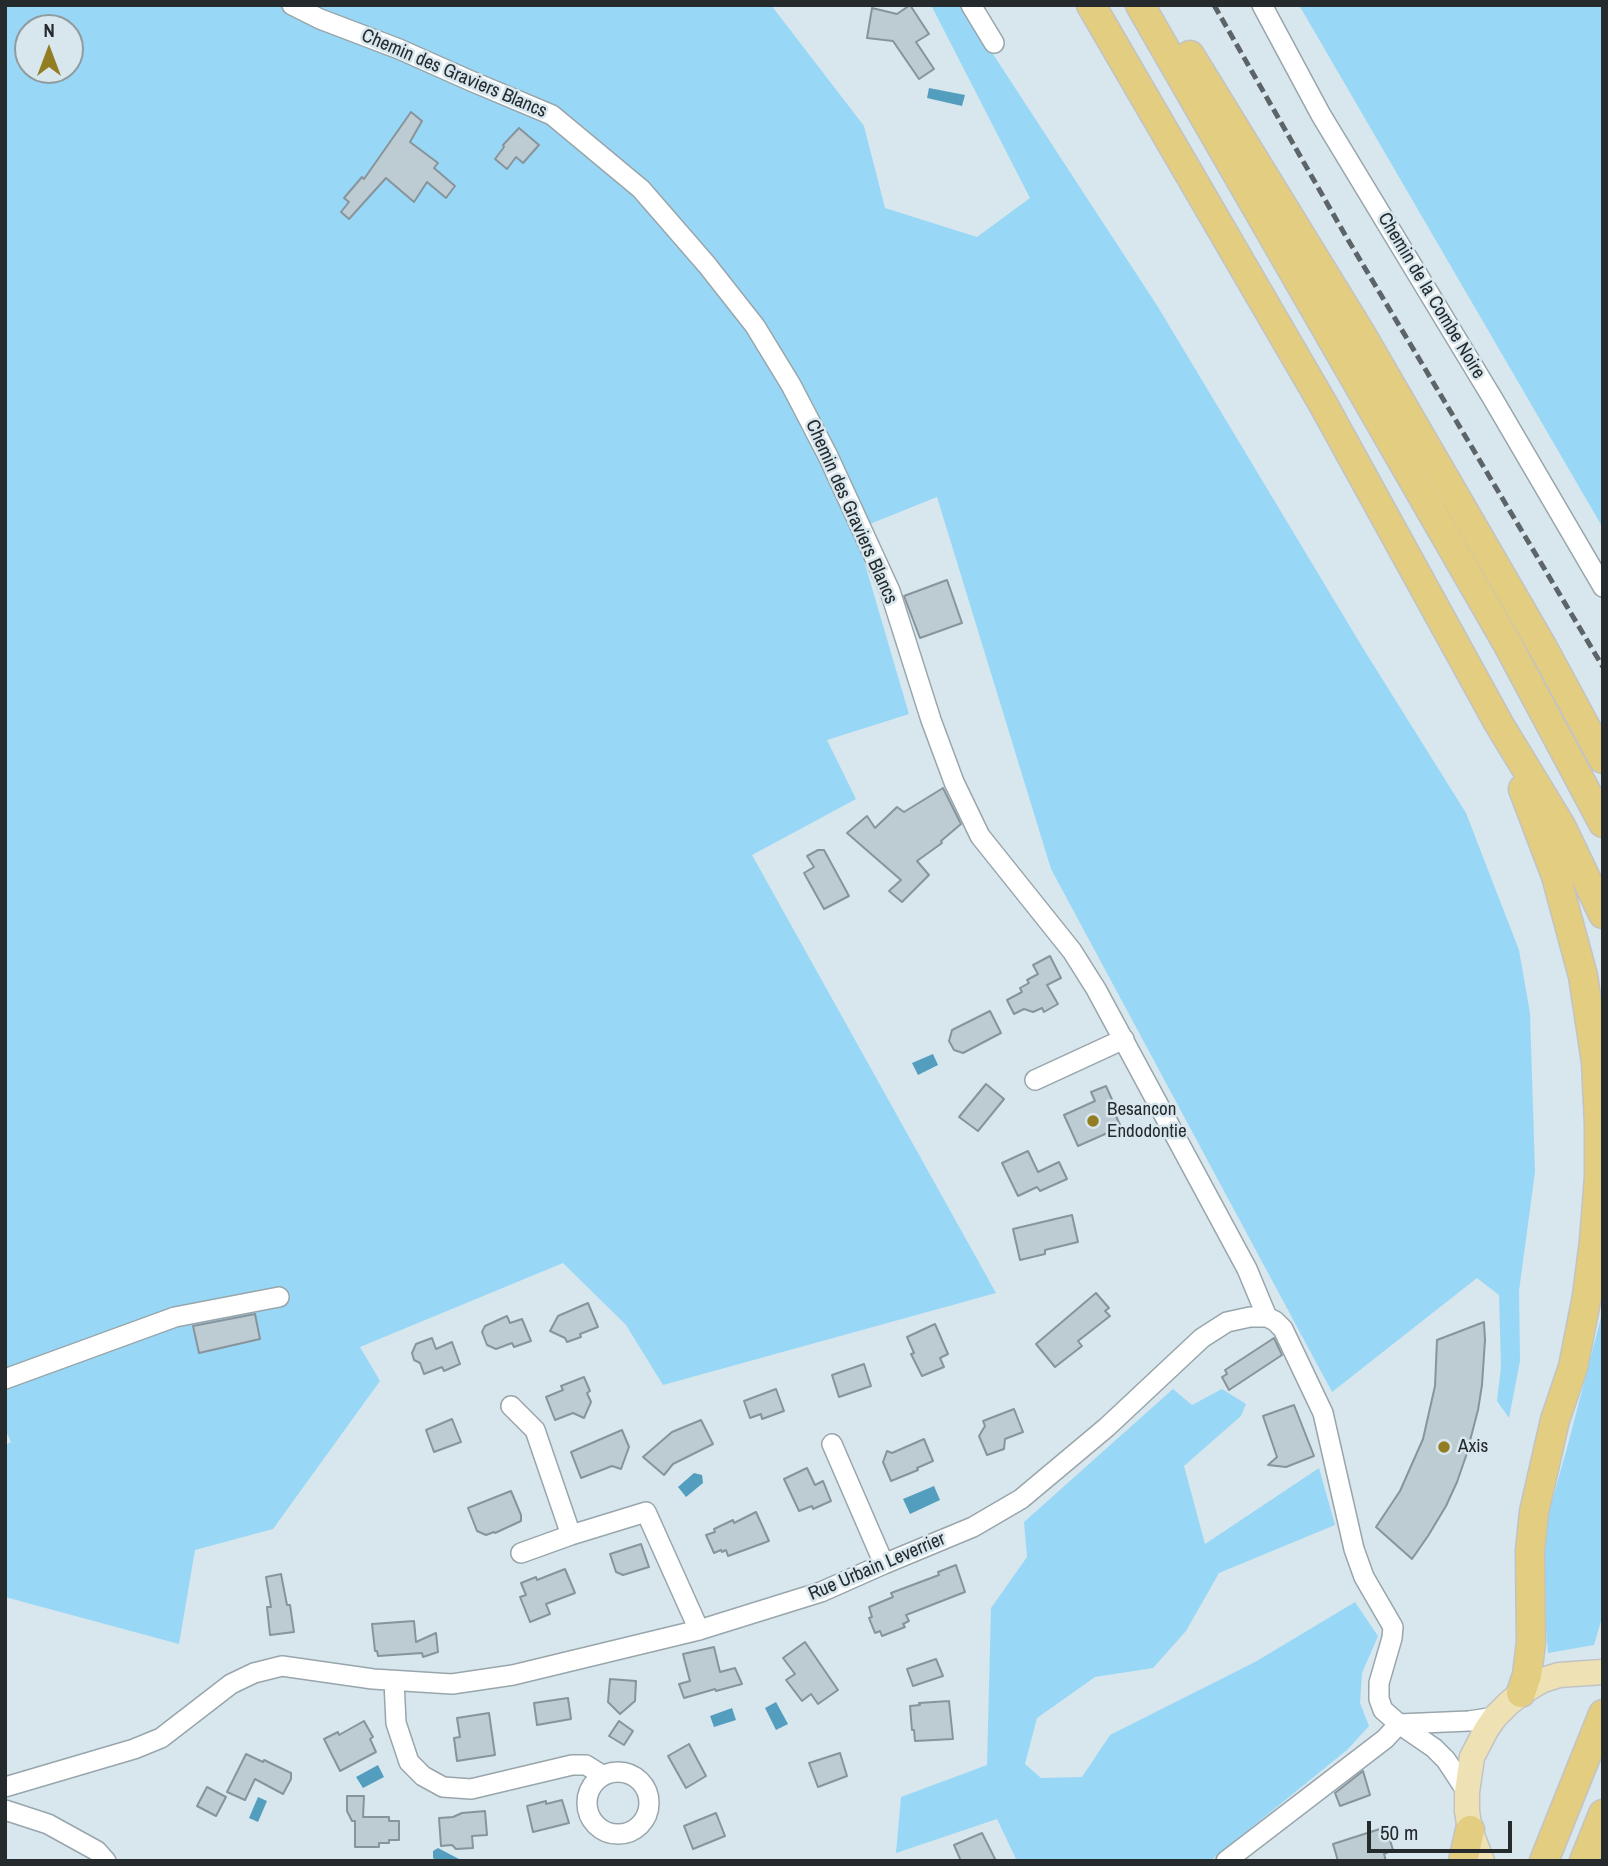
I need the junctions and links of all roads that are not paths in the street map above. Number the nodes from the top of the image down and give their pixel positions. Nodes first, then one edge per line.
1 (292, 5) edge
2 (971, 5) edge
3 (1091, 5) edge
4 (1140, 5) edge
5 (1160, 5) edge
6 (1262, 5) edge
7 (995, 43) dead end
8 (1603, 587) edge
9 (1499, 724) junction
10 (1603, 759) edge
11 (1603, 824) edge
12 (1603, 914) edge
13 (1124, 1039) junction
14 (1035, 1080) dead end
15 (279, 1297) dead end
16 (1267, 1317) junction
17 (5, 1379) edge
18 (511, 1406) dead end
19 (832, 1444) dead end
20 (571, 1535) junction
21 (521, 1553) dead end
22 (884, 1563) junction
23 (699, 1630) junction
24 (1603, 1672) edge
25 (394, 1681) junction
26 (1521, 1693) junction
27 (1603, 1714) edge
28 (1495, 1717) junction
29 (1399, 1724) junction
30 (602, 1775) dead end
31 (5, 1787) edge
32 (1467, 1792) junction
33 (5, 1810) edge
34 (1603, 1814) edge
35 (1470, 1830) junction
36 (106, 1861) edge
37 (1226, 1861) edge
38 (1463, 1861) edge
39 (1482, 1861) edge
40 (1544, 1861) edge
41 (1584, 1861) edge

1 - 13 street, Chemin des Graviers Blancs
2 - 7 street
3 - 9 highway
4 - 11 highway
5 - 10 highway
6 - 8 street, Chemin de la Combe Noire
9 - 12 highway
9 - 26 highway
13 - 14 street
13 - 16 street, Chemin des Graviers Blancs
15 - 17 street
16 - 22 street, Rue Urbain Leverrier
16 - 29 street
18 - 20 street
19 - 22 street
20 - 21 street
20 - 23 street
22 - 23 street, Rue Urbain Leverrier
23 - 25 street, Rue Urbain Leverrier
24 - 26 main road
25 - 30 street
25 - 31 street, Rue Urbain Leverrier
26 - 28 main road
27 - 40 highway
28 - 29 street
28 - 32 main road
29 - 32 street
29 - 37 street
32 - 35 main road
33 - 36 street
34 - 41 highway
35 - 38 highway
35 - 39 main road

